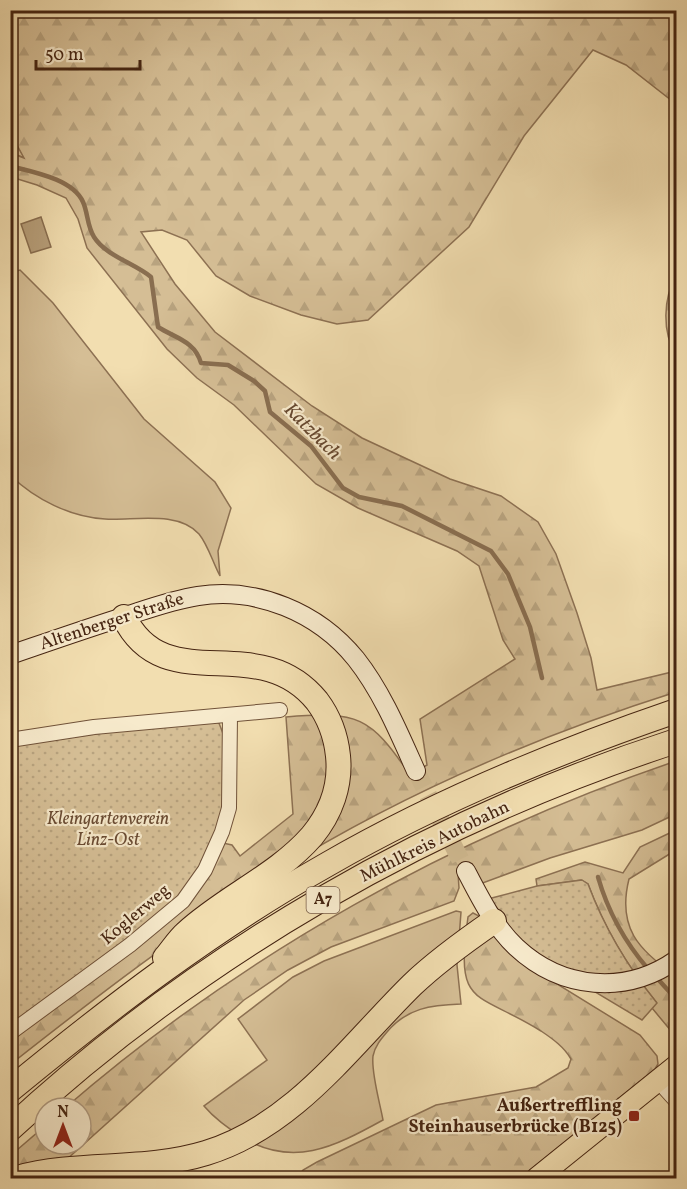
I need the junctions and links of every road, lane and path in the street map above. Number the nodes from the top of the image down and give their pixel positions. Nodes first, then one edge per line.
1 (124, 617) junction
2 (10, 655) edge
3 (280, 710) dead end
4 (676, 711) edge
5 (230, 715) junction
6 (10, 740) edge
7 (676, 741) edge
8 (417, 771) tunnel mouth
9 (466, 871) tunnel mouth
10 (494, 921) junction
11 (676, 960) edge
12 (143, 984) junction
13 (10, 1033) edge
14 (676, 1066) edge
15 (658, 1081) junction
16 (10, 1090) edge
17 (676, 1101) edge
18 (10, 1129) edge
19 (17, 1179) edge
20 (537, 1179) edge

1 - 2 street, Altenberger Straße
1 - 8 street, Altenberger Straße
1 - 12 highway
3 - 5 street
4 - 12 highway, Mühlkreis Autobahn / A7
5 - 6 street
5 - 13 street, Koglerweg
7 - 18 highway, Mühlkreis Autobahn / A7
9 - 10 street
10 - 11 street
10 - 19 highway
12 - 16 highway, Mühlkreis Autobahn / A7
14 - 15 main road
15 - 17 street
15 - 20 main road

